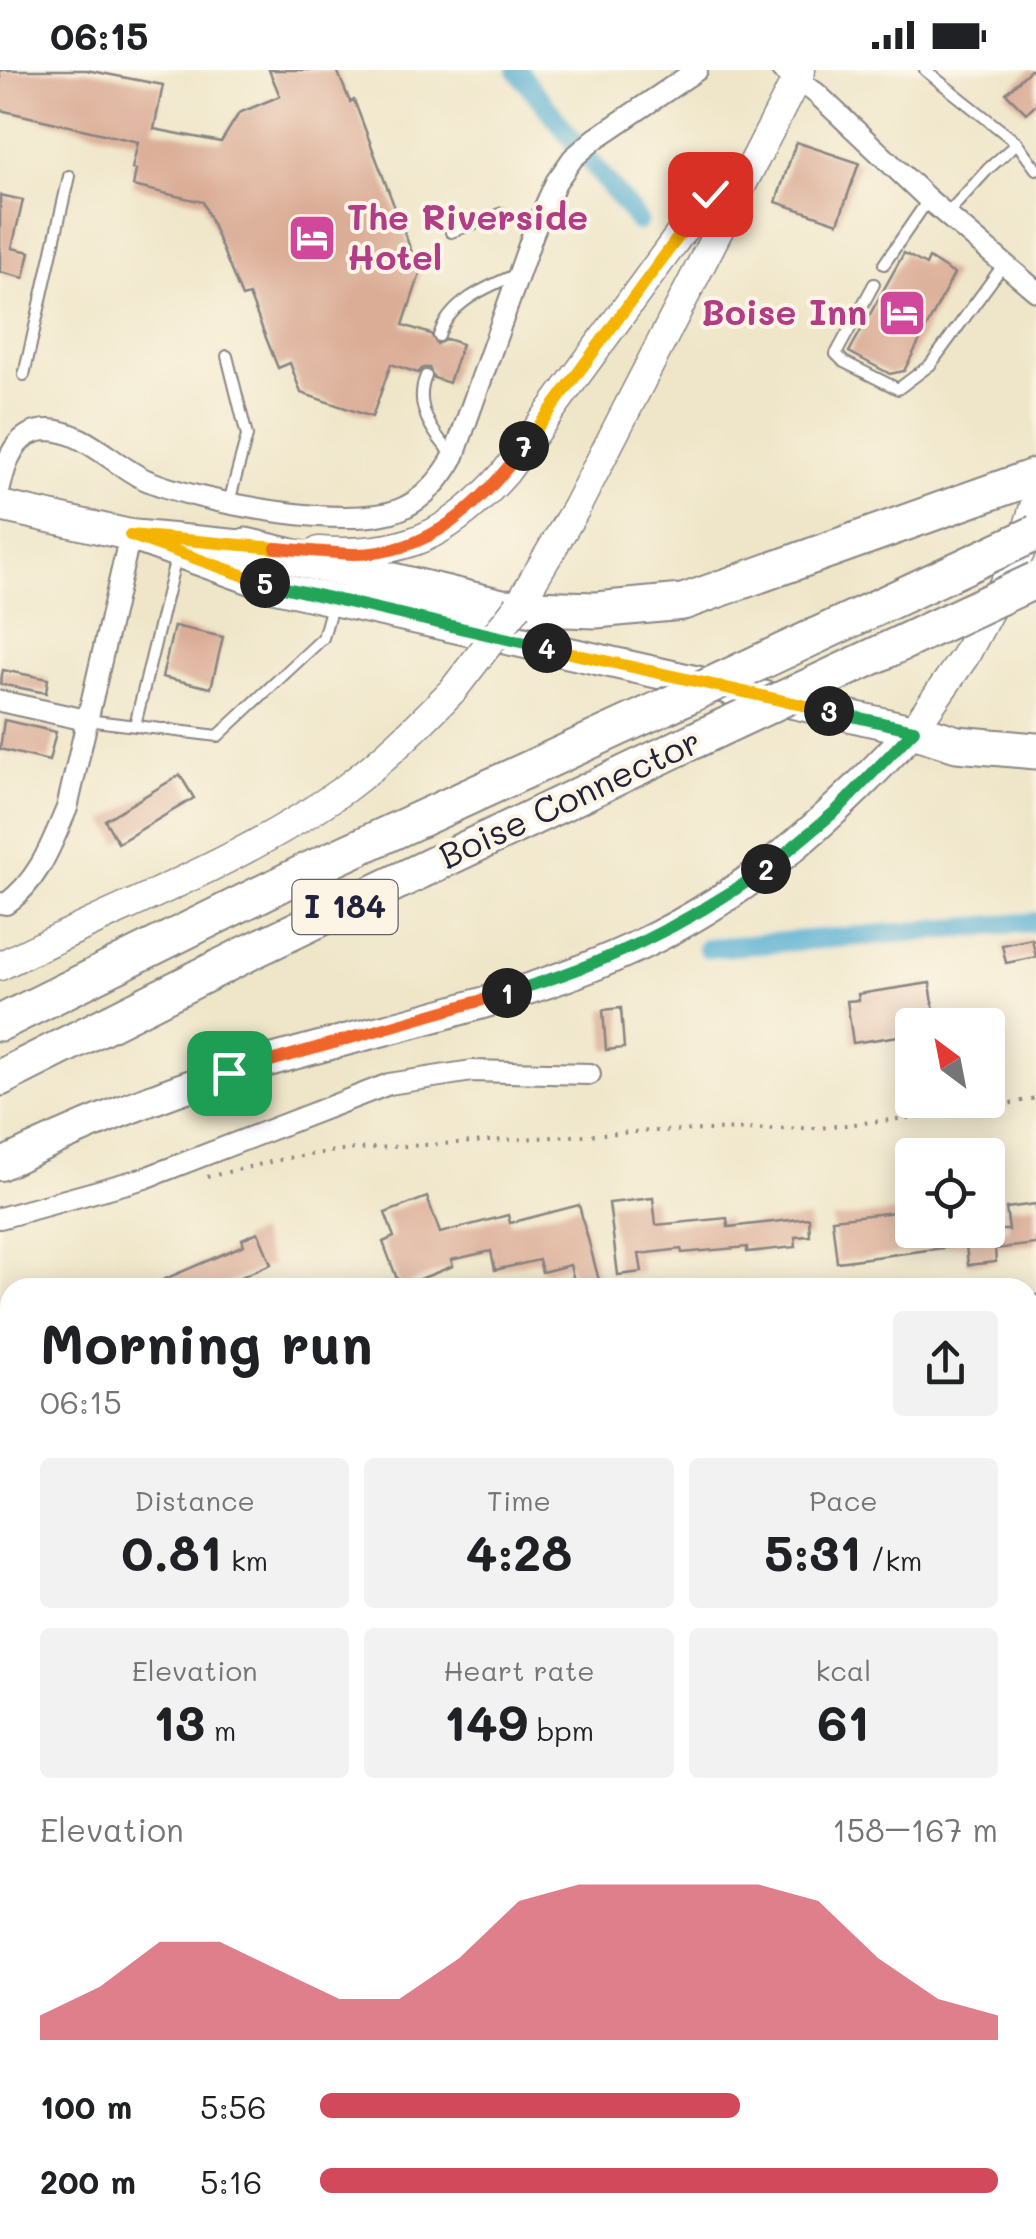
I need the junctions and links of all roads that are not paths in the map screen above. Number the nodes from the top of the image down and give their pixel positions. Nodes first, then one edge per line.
1 (697, 70) edge
2 (925, 70) edge
3 (794, 72) edge
4 (1017, 143) junction
5 (1036, 169) edge
6 (748, 172) junction
7 (70, 176) dead end
8 (928, 199) junction
9 (502, 212) dead end
10 (947, 214) junction
11 (451, 232) dead end
12 (884, 264) dead end
13 (1004, 264) junction
14 (520, 274) junction
15 (874, 284) dead end
16 (1036, 291) edge
17 (439, 336) dead end
18 (227, 356) dead end
19 (24, 375) dead end
20 (426, 376) dead end
21 (454, 456) junction
22 (1036, 476) edge
23 (0, 488) edge
24 (1036, 500) edge
25 (229, 502) junction
26 (0, 506) edge
27 (1036, 534) edge
28 (130, 535) junction
29 (246, 546) junction
30 (177, 552) junction
31 (1036, 580) edge
32 (334, 600) junction
33 (0, 701) edge
34 (86, 720) junction
35 (135, 725) junction
36 (914, 730) junction
37 (1036, 752) edge
38 (3, 904) edge
39 (0, 966) edge
40 (0, 1023) edge
41 (590, 1074) dead end
42 (0, 1078) edge
43 (0, 1165) edge
44 (0, 1218) edge

1 - 14 street
2 - 4 lane
3 - 6 main road
3 - 8 street
4 - 5 lane
4 - 10 lane
6 - 29 main road
6 - 39 main road, bridge
7 - 19 lane
8 - 10 street
8 - 12 lane
9 - 11 lane
10 - 13 street
13 - 15 lane
13 - 16 street
14 - 17 lane
14 - 21 street
18 - 25 lane
20 - 21 lane
21 - 25 street
22 - 29 highway
23 - 25 street
24 - 36 main road
26 - 28 main road
27 - 40 highway, Boise Connector / I 184, bridge
28 - 29 main road
28 - 30 main road
28 - 34 street
30 - 32 main road
30 - 35 lane
31 - 42 highway, Boise Connector / I 184, bridge
32 - 35 lane
32 - 36 main road
33 - 34 street
34 - 35 lane
34 - 38 street
36 - 37 highway
36 - 43 main road
41 - 44 street

